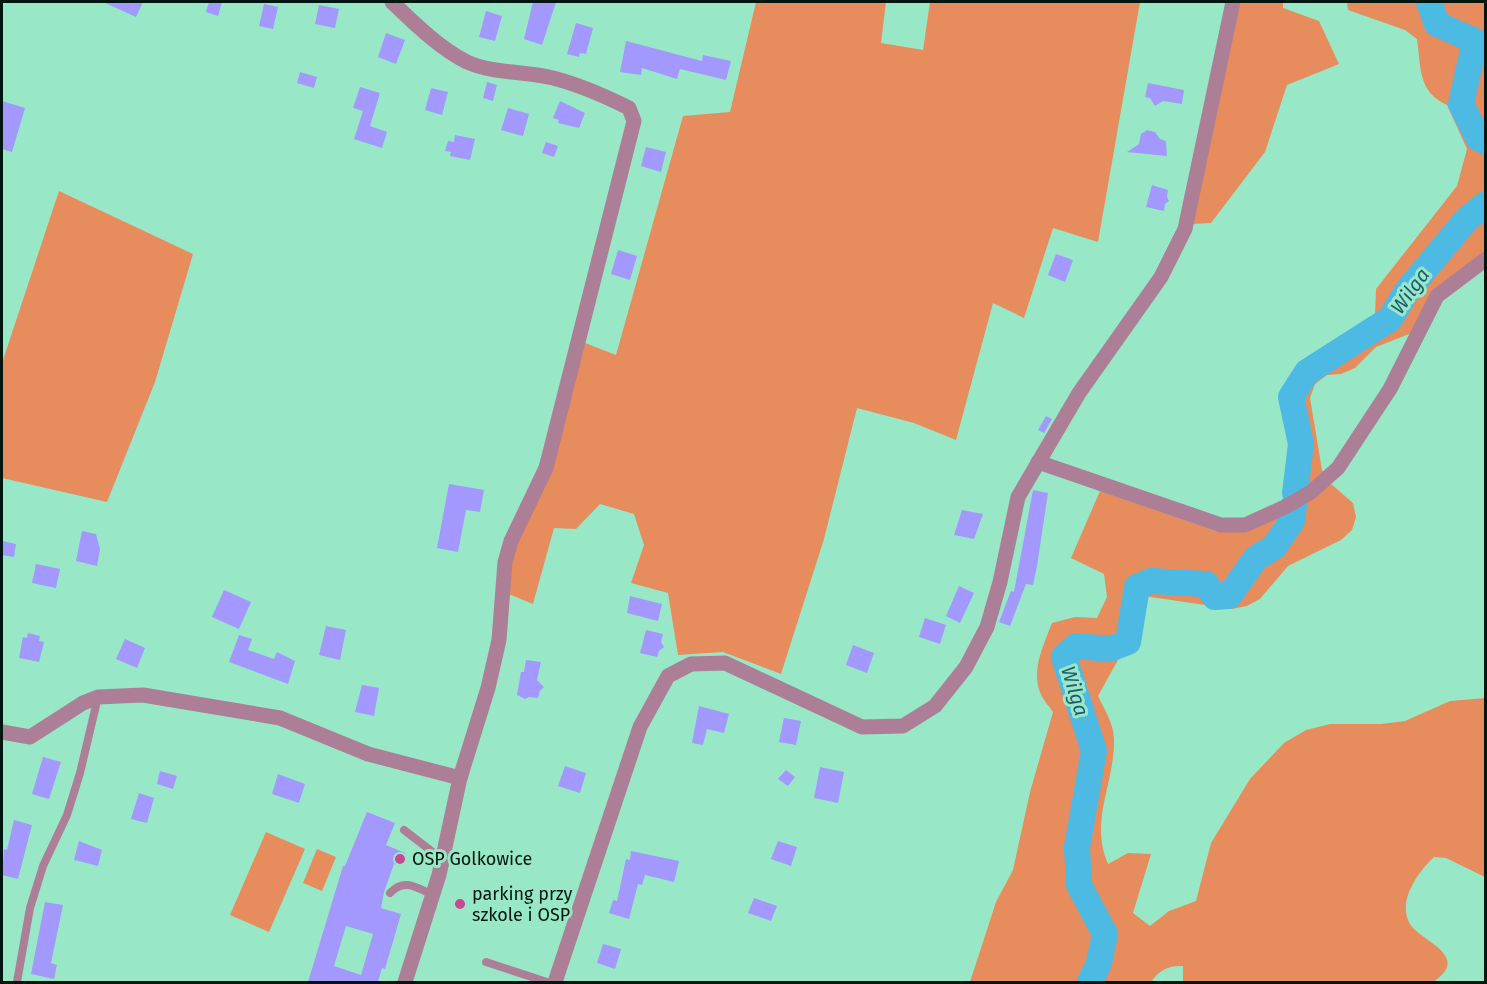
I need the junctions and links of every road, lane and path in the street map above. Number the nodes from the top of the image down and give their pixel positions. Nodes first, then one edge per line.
1 (392, 2) edge
2 (1233, 2) edge
3 (1485, 259) edge
4 (1038, 462) junction
5 (98, 697) junction
6 (2, 732) edge
7 (460, 778) junction
8 (404, 830) dead end
9 (443, 860) junction
10 (390, 893) dead end
11 (433, 895) junction
12 (486, 962) dead end
13 (17, 982) edge
14 (405, 982) edge
15 (547, 982) edge
16 (555, 982) edge

1 - 7 street
2 - 4 street
3 - 4 street
4 - 16 street
5 - 6 street
5 - 7 street
5 - 13 lane
7 - 9 street
8 - 9 lane
9 - 11 street
10 - 11 lane
11 - 14 street
12 - 15 lane

